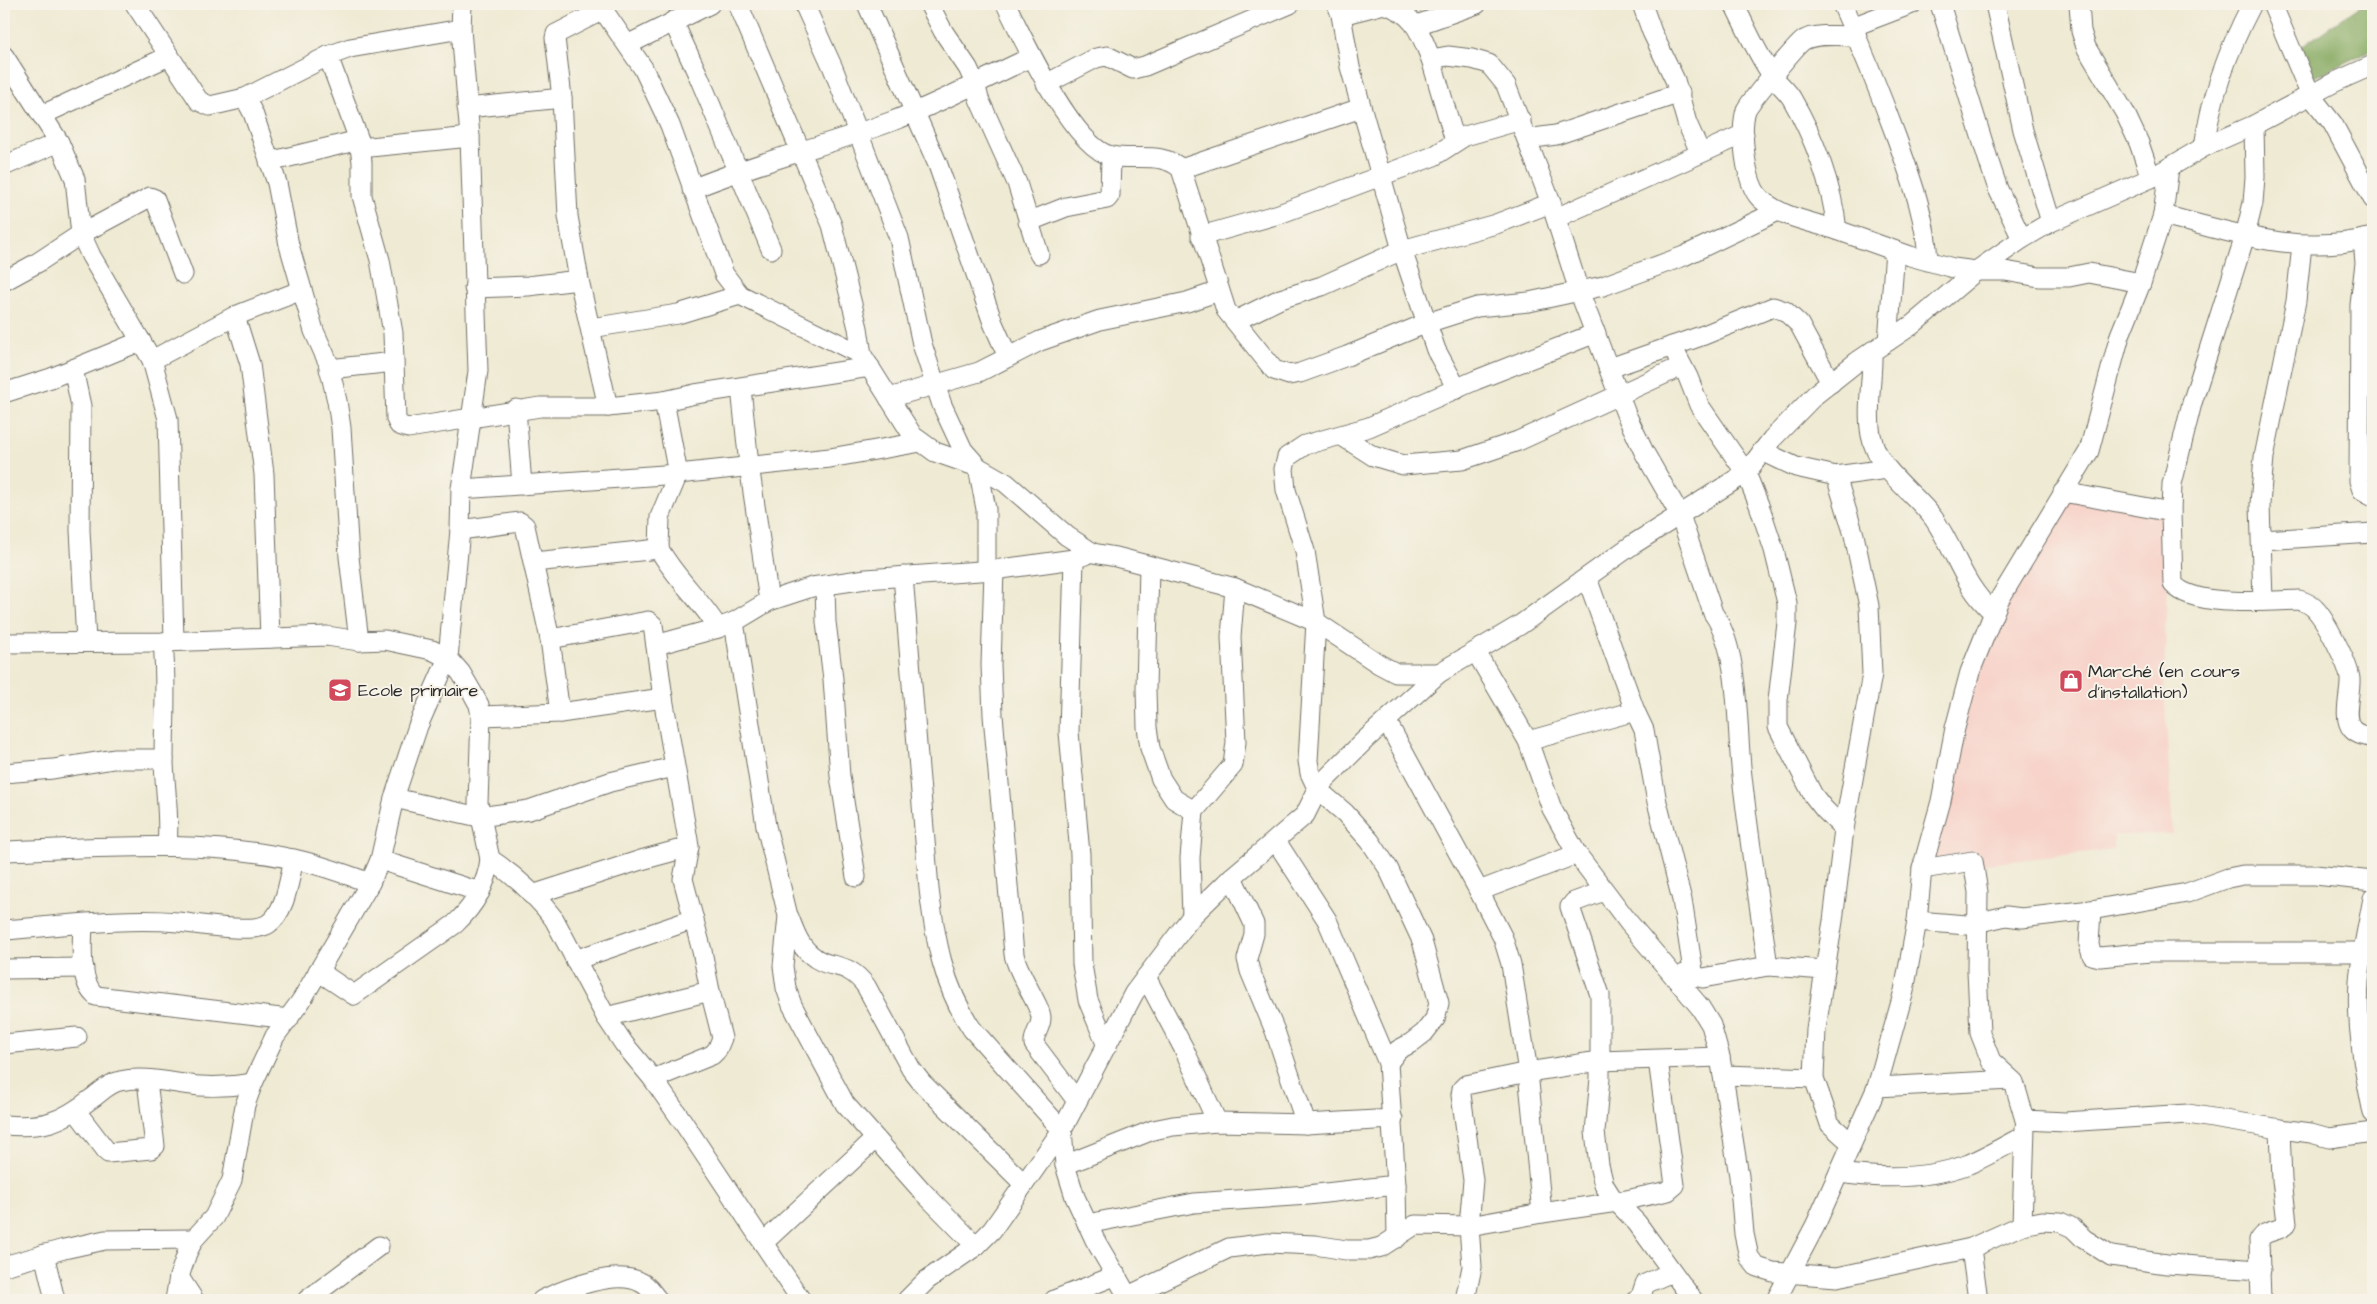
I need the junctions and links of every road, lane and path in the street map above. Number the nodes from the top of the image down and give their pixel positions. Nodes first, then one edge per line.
1 (136, 4) edge
2 (462, 4) edge
3 (710, 4) edge
4 (738, 4) edge
5 (804, 4) edge
6 (867, 4) edge
7 (929, 4) edge
8 (1006, 4) edge
9 (1290, 4) edge
10 (1384, 4) edge
11 (1477, 4) edge
12 (1642, 4) edge
13 (1734, 4) edge
14 (1842, 4) edge
15 (1912, 4) edge
16 (1940, 4) edge
17 (1995, 4) edge
18 (2079, 4) edge
19 (2252, 4) edge
20 (2272, 4) edge
21 (601, 7) edge
22 (1339, 9) edge
23 (673, 21) junction
24 (1417, 25) junction
25 (461, 29) junction
26 (1854, 31) junction
27 (629, 44) junction
28 (4, 56) edge
29 (169, 56) junction
30 (328, 56) junction
31 (1032, 57) junction
32 (1431, 59) junction
33 (2373, 65) edge
34 (1773, 77) junction
35 (12, 82) edge
36 (975, 83) junction
37 (1046, 84) junction
38 (1680, 93) junction
39 (2311, 96) junction
40 (245, 98) junction
41 (562, 98) junction
42 (468, 108) junction
43 (1361, 108) junction
44 (916, 112) junction
45 (42, 115) junction
46 (1521, 120) junction
47 (2254, 125) junction
48 (857, 133) junction
49 (1744, 134) junction
50 (470, 137) junction
51 (1528, 139) junction
52 (59, 142) junction
53 (1455, 142) junction
54 (359, 144) junction
55 (2204, 147) junction
56 (800, 151) junction
57 (1700, 152) junction
58 (1111, 156) junction
59 (270, 162) junction
60 (4, 166) edge
61 (2169, 168) junction
62 (1181, 169) junction
63 (736, 170) junction
64 (1380, 177) junction
65 (2151, 178) junction
66 (692, 189) junction
67 (2373, 199) edge
68 (1553, 211) junction
69 (1778, 211) junction
70 (2162, 216) junction
71 (1028, 222) junction
72 (2051, 222) junction
73 (1837, 230) junction
74 (81, 234) junction
75 (1201, 236) junction
76 (2245, 236) junction
77 (2368, 238) edge
78 (2022, 239) junction
79 (2302, 245) junction
80 (771, 249) dead end
81 (1402, 250) junction
82 (1896, 251) junction
83 (1039, 254) dead end
84 (1928, 261) junction
85 (1976, 271) junction
86 (183, 274) dead end
87 (579, 280) junction
88 (4, 281) edge
89 (2141, 283) junction
90 (474, 288) junction
91 (302, 290) junction
92 (1219, 291) junction
93 (1579, 291) junction
94 (740, 295) junction
95 (235, 316) junction
96 (1235, 322) junction
97 (1427, 323) junction
98 (591, 328) junction
99 (1596, 332) junction
100 (141, 341) junction
101 (1672, 346) junction
102 (1880, 346) junction
103 (1008, 358) junction
104 (152, 360) junction
105 (866, 361) junction
106 (394, 362) junction
107 (1682, 366) junction
108 (1610, 368) junction
109 (73, 369) junction
110 (329, 369) junction
111 (1830, 382) junction
112 (935, 384) junction
113 (741, 388) junction
114 (1457, 389) junction
115 (4, 393) edge
116 (1620, 395) junction
117 (889, 398) junction
118 (664, 401) junction
119 (608, 407) junction
120 (516, 409) junction
121 (471, 416) junction
122 (1342, 436) junction
123 (921, 442) junction
124 (1762, 451) junction
125 (749, 465) junction
126 (978, 467) junction
127 (1888, 469) junction
128 (678, 474) junction
129 (1746, 474) junction
130 (1836, 476) junction
131 (522, 485) junction
132 (461, 489) junction
133 (2063, 492) junction
134 (2373, 496) edge
135 (2171, 512) junction
136 (1680, 515) junction
137 (460, 530) junction
138 (2373, 533) edge
139 (2263, 540) junction
140 (659, 549) junction
141 (1093, 553) junction
142 (1074, 559) junction
143 (534, 562) junction
144 (1149, 566) junction
145 (990, 570) junction
146 (903, 576) junction
147 (1587, 578) junction
148 (825, 586) junction
149 (1234, 588) junction
150 (769, 601) junction
151 (2263, 601) junction
152 (1993, 612) junction
153 (1316, 622) junction
154 (726, 625) junction
155 (270, 638) junction
156 (550, 639) junction
157 (359, 641) junction
158 (86, 642) junction
159 (168, 642) junction
160 (4, 643) edge
161 (656, 645) junction
162 (1476, 652) junction
163 (448, 658) junction
164 (1439, 673) junction
165 (663, 698) junction
166 (1635, 712) junction
167 (560, 713) junction
168 (481, 716) junction
169 (1388, 722) junction
170 (2373, 738) edge
171 (1528, 741) junction
172 (164, 759) junction
173 (674, 767) junction
174 (4, 773) edge
175 (1318, 790) junction
176 (394, 798) junction
177 (1194, 811) junction
178 (479, 817) junction
179 (1844, 829) junction
180 (1276, 841) junction
181 (167, 846) junction
182 (689, 847) junction
183 (4, 851) edge
184 (1577, 854) junction
185 (294, 859) junction
186 (490, 859) junction
187 (380, 860) junction
188 (1922, 869) junction
189 (856, 877) dead end
190 (1232, 877) junction
191 (2373, 881) edge
192 (370, 883) junction
193 (1479, 891) junction
194 (1604, 891) junction
195 (480, 892) junction
196 (532, 895) junction
197 (2373, 898) edge
198 (2091, 910) junction
199 (788, 916) junction
200 (1192, 916) junction
201 (694, 919) junction
202 (1917, 921) junction
203 (1978, 924) junction
204 (83, 925) junction
205 (4, 930) edge
206 (2363, 952) junction
207 (575, 960) junction
208 (1768, 966) junction
209 (4, 968) edge
210 (84, 968) junction
211 (1669, 969) junction
212 (1825, 970) junction
213 (318, 971) junction
214 (1146, 977) junction
215 (1694, 977) junction
216 (2366, 981) edge
217 (710, 991) junction
218 (606, 1017) junction
219 (289, 1019) junction
220 (77, 1037) dead end
221 (4, 1044) edge
222 (1107, 1046) junction
223 (1658, 1060) junction
224 (1599, 1062) junction
225 (1388, 1063) junction
226 (1721, 1066) junction
227 (1528, 1072) junction
228 (1814, 1078) junction
229 (653, 1079) junction
230 (147, 1080) junction
231 (2011, 1080) junction
232 (253, 1083) junction
233 (1877, 1087) junction
234 (1077, 1101) junction
235 (76, 1111) junction
236 (2373, 1113) edge
237 (1392, 1119) junction
238 (1217, 1122) junction
239 (1306, 1124) junction
240 (4, 1125) edge
241 (2025, 1128) junction
242 (2280, 1129) junction
243 (1062, 1130) junction
244 (2373, 1132) edge
245 (875, 1138) junction
246 (1851, 1143) junction
247 (1065, 1165) junction
248 (1840, 1173) junction
249 (1024, 1184) junction
250 (1396, 1185) junction
251 (1617, 1202) junction
252 (1542, 1212) junction
253 (1088, 1224) junction
254 (2022, 1225) junction
255 (1469, 1226) junction
256 (1397, 1238) junction
257 (194, 1239) junction
258 (763, 1242) junction
259 (379, 1246) dead end
260 (976, 1246) junction
261 (1971, 1248) junction
262 (44, 1254) junction
263 (4, 1266) edge
264 (2261, 1270) junction
265 (1672, 1272) junction
266 (1117, 1274) junction
267 (1788, 1274) junction
268 (178, 1277) junction
269 (560, 1296) edge
270 (1129, 1298) edge
271 (55, 1300) edge
272 (175, 1300) edge
273 (194, 1300) edge
274 (307, 1300) edge
275 (658, 1300) edge
276 (801, 1300) edge
277 (907, 1300) edge
278 (1054, 1300) edge
279 (1466, 1300) edge
280 (1636, 1300) edge
281 (1692, 1300) edge
282 (1776, 1300) edge
283 (1978, 1300) edge
284 (2261, 1300) edge

1 - 29 street
2 - 25 street
3 - 23 street
4 - 56 street
5 - 48 street
6 - 44 street
7 - 36 street
8 - 31 street
9 - 37 street
10 - 22 street
10 - 24 street
11 - 24 street
12 - 38 street
13 - 34 street
14 - 26 street
15 - 26 street
16 - 78 street
17 - 72 street
18 - 65 street
19 - 55 street
20 - 39 street
21 - 27 street
21 - 41 street
22 - 43 street
23 - 27 street
23 - 63 street
24 - 32 street
25 - 30 street
25 - 42 street
26 - 34 street
26 - 84 street
27 - 66 street
28 - 35 street
29 - 40 street
29 - 45 street
30 - 40 street
30 - 54 street
31 - 36 street
31 - 37 street
32 - 46 street
32 - 53 street
33 - 39 street
34 - 49 street
34 - 73 street
35 - 45 street
36 - 44 street
36 - 71 street
37 - 58 street
38 - 51 street
38 - 57 street
39 - 47 street
39 - 67 street
40 - 59 street
41 - 42 street
41 - 87 street
42 - 50 street
43 - 62 street
43 - 64 street
44 - 48 street
44 - 103 street
45 - 52 street
46 - 51 street
46 - 53 street
47 - 55 street
47 - 76 street
48 - 56 street
48 - 112 street
49 - 57 street
49 - 69 street
50 - 54 street
50 - 90 street
51 - 68 street
52 - 60 street
52 - 74 street
53 - 64 street
54 - 59 street
54 - 106 street
55 - 61 street
56 - 63 street
56 - 105 street
57 - 68 street
58 - 62 street
58 - 71 street
59 - 91 street
61 - 65 street
61 - 70 street
62 - 75 street
63 - 66 street
63 - 80 street
64 - 75 street
64 - 81 street
65 - 72 street
66 - 94 street
68 - 81 street
68 - 93 street
69 - 73 street
69 - 93 street
70 - 76 street
70 - 89 street
71 - 83 street
72 - 78 street
73 - 82 street
74 - 86 street
74 - 88 street
74 - 100 street
75 - 92 street
76 - 79 street
76 - 135 street
77 - 79 street
77 - 134 street
78 - 85 street
79 - 139 street
81 - 96 street
81 - 97 street
82 - 84 street
82 - 102 street
84 - 85 street
85 - 89 street
85 - 102 street
87 - 90 street
87 - 98 street
89 - 133 street
90 - 121 street
91 - 95 street
91 - 110 street
92 - 96 street
92 - 103 street
93 - 97 street
93 - 99 street
94 - 98 street
94 - 105 street
95 - 104 street
95 - 155 street
96 - 97 street
97 - 114 street
98 - 119 street
99 - 108 street
99 - 114 street
100 - 104 street
100 - 109 street
101 - 107 street
101 - 108 street
101 - 111 street
102 - 111 street
102 - 127 street
103 - 112 street
104 - 159 street
105 - 113 street
105 - 117 street
106 - 110 street
106 - 121 street
107 - 116 street
107 - 129 street
108 - 116 street
109 - 115 street
109 - 158 street
110 - 157 street
111 - 124 street
112 - 117 street
112 - 126 street
113 - 118 street
113 - 125 street
114 - 122 street
116 - 122 street
116 - 136 street
117 - 123 street
118 - 119 street
118 - 128 street
119 - 120 street
120 - 121 street
120 - 131 street
121 - 132 street
122 - 153 street
123 - 125 street
123 - 126 street
124 - 129 street
124 - 130 street
125 - 128 street
125 - 150 street
126 - 141 street
126 - 145 street
127 - 130 street
127 - 152 street
128 - 131 street
128 - 140 street
129 - 136 street
129 - 179 street
130 - 179 street
131 - 132 street
132 - 137 street
133 - 135 street
133 - 152 street
135 - 151 street
136 - 147 street
136 - 208 street
137 - 143 street
137 - 163 street
138 - 139 street
139 - 151 street
140 - 143 street
140 - 154 street
141 - 142 street
141 - 144 street
142 - 145 street
142 - 222 street
143 - 156 street
144 - 149 street
144 - 177 street
145 - 146 street
145 - 234 street
146 - 148 street
146 - 243 street
147 - 162 street
147 - 166 street
148 - 150 street
148 - 189 street
149 - 153 street
149 - 177 street
150 - 154 street
151 - 170 street
152 - 188 street
153 - 164 street
153 - 175 street
154 - 161 street
154 - 199 street
155 - 157 street
155 - 159 street
156 - 161 street
156 - 167 street
157 - 163 street
158 - 159 street
158 - 160 street
159 - 172 street
161 - 165 street
162 - 164 street
162 - 171 street
163 - 168 street
163 - 176 street
164 - 169 street
165 - 167 street
165 - 173 street
166 - 171 street
166 - 215 street
167 - 168 street
168 - 178 street
169 - 175 street
169 - 193 street
171 - 184 street
172 - 174 street
172 - 181 street
173 - 178 street
173 - 182 street
175 - 180 street
175 - 225 street
176 - 178 street
176 - 187 street
177 - 200 street
178 - 186 street
179 - 212 street
180 - 190 street
180 - 225 street
181 - 183 street
181 - 185 street
182 - 196 street
182 - 201 street
184 - 193 street
184 - 194 street
185 - 192 street
185 - 204 street
186 - 195 street
186 - 196 street
187 - 192 street
187 - 195 street
188 - 202 street
188 - 203 street
190 - 200 street
190 - 239 street
191 - 198 street
192 - 213 street
193 - 227 street
194 - 211 street
194 - 224 street
195 - 213 street
196 - 207 street
197 - 206 street
198 - 203 street
198 - 206 street
199 - 245 street
199 - 249 street
200 - 214 street
201 - 207 street
201 - 217 street
202 - 203 street
202 - 233 street
203 - 231 street
204 - 205 street
204 - 210 street
206 - 216 street
207 - 218 street
208 - 212 street
208 - 215 street
209 - 210 street
210 - 219 street
211 - 215 street
211 - 226 street
212 - 228 street
213 - 219 street
214 - 222 street
214 - 238 street
216 - 236 street
217 - 218 street
217 - 229 street
218 - 229 street
219 - 232 street
220 - 221 street
222 - 234 street
223 - 224 street
223 - 226 street
223 - 251 street
224 - 227 street
224 - 251 street
225 - 237 street
226 - 228 street
226 - 267 street
227 - 252 street
227 - 255 street
228 - 246 street
229 - 258 street
230 - 232 street
230 - 235 street
230 - 235 street
231 - 233 street
231 - 241 street
232 - 257 street
233 - 246 street
234 - 243 street
235 - 240 street
237 - 239 street
237 - 250 street
238 - 239 street
238 - 247 street
241 - 242 street
241 - 248 street
241 - 254 street
242 - 244 street
242 - 264 street
243 - 247 street
243 - 249 street
245 - 258 street
245 - 260 street
246 - 248 street
247 - 253 street
248 - 267 street
249 - 260 street
250 - 253 street
250 - 256 street
251 - 252 street
251 - 265 street
252 - 255 street
253 - 266 street
254 - 261 street
254 - 264 street
255 - 256 street
255 - 279 street
256 - 270 street
257 - 262 street
257 - 268 street
258 - 276 street
259 - 274 street
260 - 277 street
261 - 267 street
261 - 283 street
262 - 263 street
262 - 271 street
264 - 284 street
265 - 280 street
265 - 281 street
266 - 270 street
266 - 278 street
267 - 282 street
268 - 272 street
268 - 273 street
269 - 275 street

